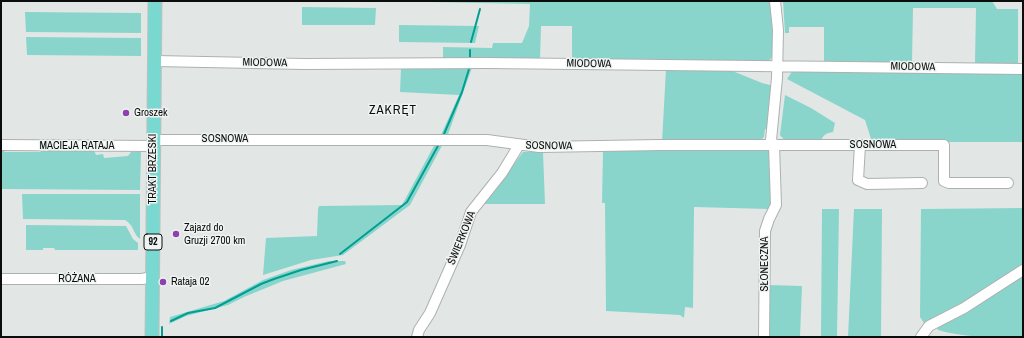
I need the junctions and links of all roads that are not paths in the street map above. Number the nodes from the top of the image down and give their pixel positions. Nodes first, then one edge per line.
1 (155, 1) edge
2 (775, 1) edge
3 (154, 61) junction
4 (777, 66) junction
5 (1023, 69) edge
6 (154, 143) junction
7 (1, 145) edge
8 (519, 145) junction
9 (774, 145) junction
10 (860, 145) junction
11 (922, 183) dead end
12 (1008, 183) dead end
13 (1023, 270) edge
14 (152, 278) junction
15 (1, 279) edge
16 (152, 337) edge
17 (417, 337) edge
18 (764, 337) edge
19 (921, 337) edge

1 - 3 main road, TRAKT BRZESKI / 92
2 - 4 street, SŁONECZNA
3 - 4 street, MIODOWA
3 - 6 main road, TRAKT BRZESKI / 92
4 - 5 street, MIODOWA
4 - 9 street, SŁONECZNA
6 - 7 street, MACIEJA RATAJA
6 - 8 street, SOSNOWA
6 - 14 main road, TRAKT BRZESKI / 92
8 - 9 street, SOSNOWA
8 - 17 street, ŚWIERKOWA
9 - 10 street, SOSNOWA
9 - 18 street, SŁONECZNA
10 - 11 street
10 - 12 street, SOSNOWA
13 - 19 street
14 - 15 street, RÓŻANA
14 - 16 main road, TRAKT BRZESKI / 92

